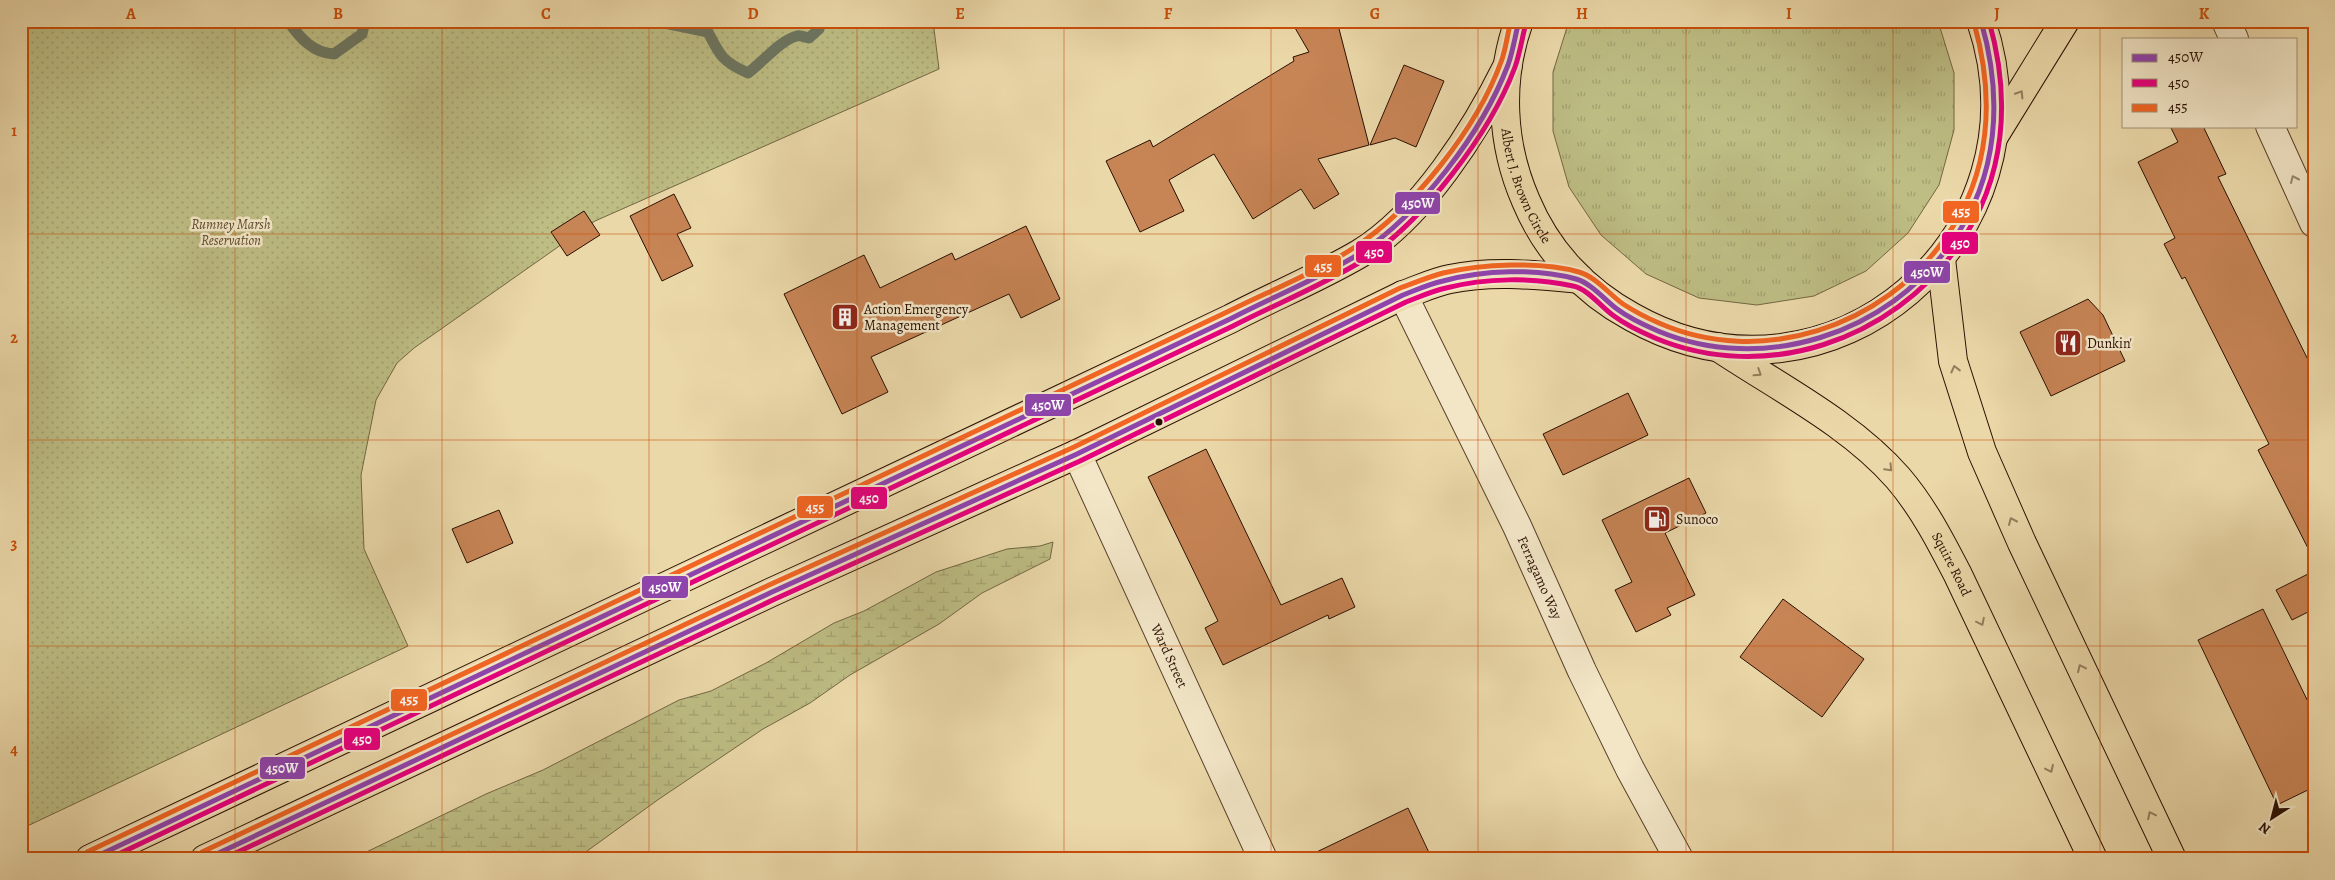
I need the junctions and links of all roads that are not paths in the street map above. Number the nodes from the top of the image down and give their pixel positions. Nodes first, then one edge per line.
1 (1519, 21) edge
2 (1981, 21) edge
3 (2065, 21) edge
4 (2226, 21) edge
5 (2234, 38) edge
6 (1508, 65) junction
7 (2271, 128) edge
8 (1994, 136) junction
9 (2314, 224) edge
10 (1941, 260) junction
11 (1580, 279) junction
12 (1402, 295) junction
13 (1717, 347) junction
14 (1077, 454) junction
15 (90, 859) edge
16 (205, 859) edge
17 (1263, 859) edge
18 (1679, 859) edge
19 (2093, 859) edge
20 (2172, 859) edge

1 - 6 main road, Albert J. Brown Circle
2 - 8 main road, Albert J. Brown Circle
8 -> 3 main road
4 - 5 street
6 - 11 main road, Albert J. Brown Circle
6 - 15 main road
9 -> 7 street
8 - 10 main road, Albert J. Brown Circle
10 - 13 main road, Albert J. Brown Circle
20 -> 10 main road
11 - 12 main road
11 - 13 main road, Albert J. Brown Circle
12 - 14 main road
12 - 18 street, Ferragamo Way
13 -> 19 main road, Squire Road
14 - 16 main road
14 - 17 street, Ward Street

